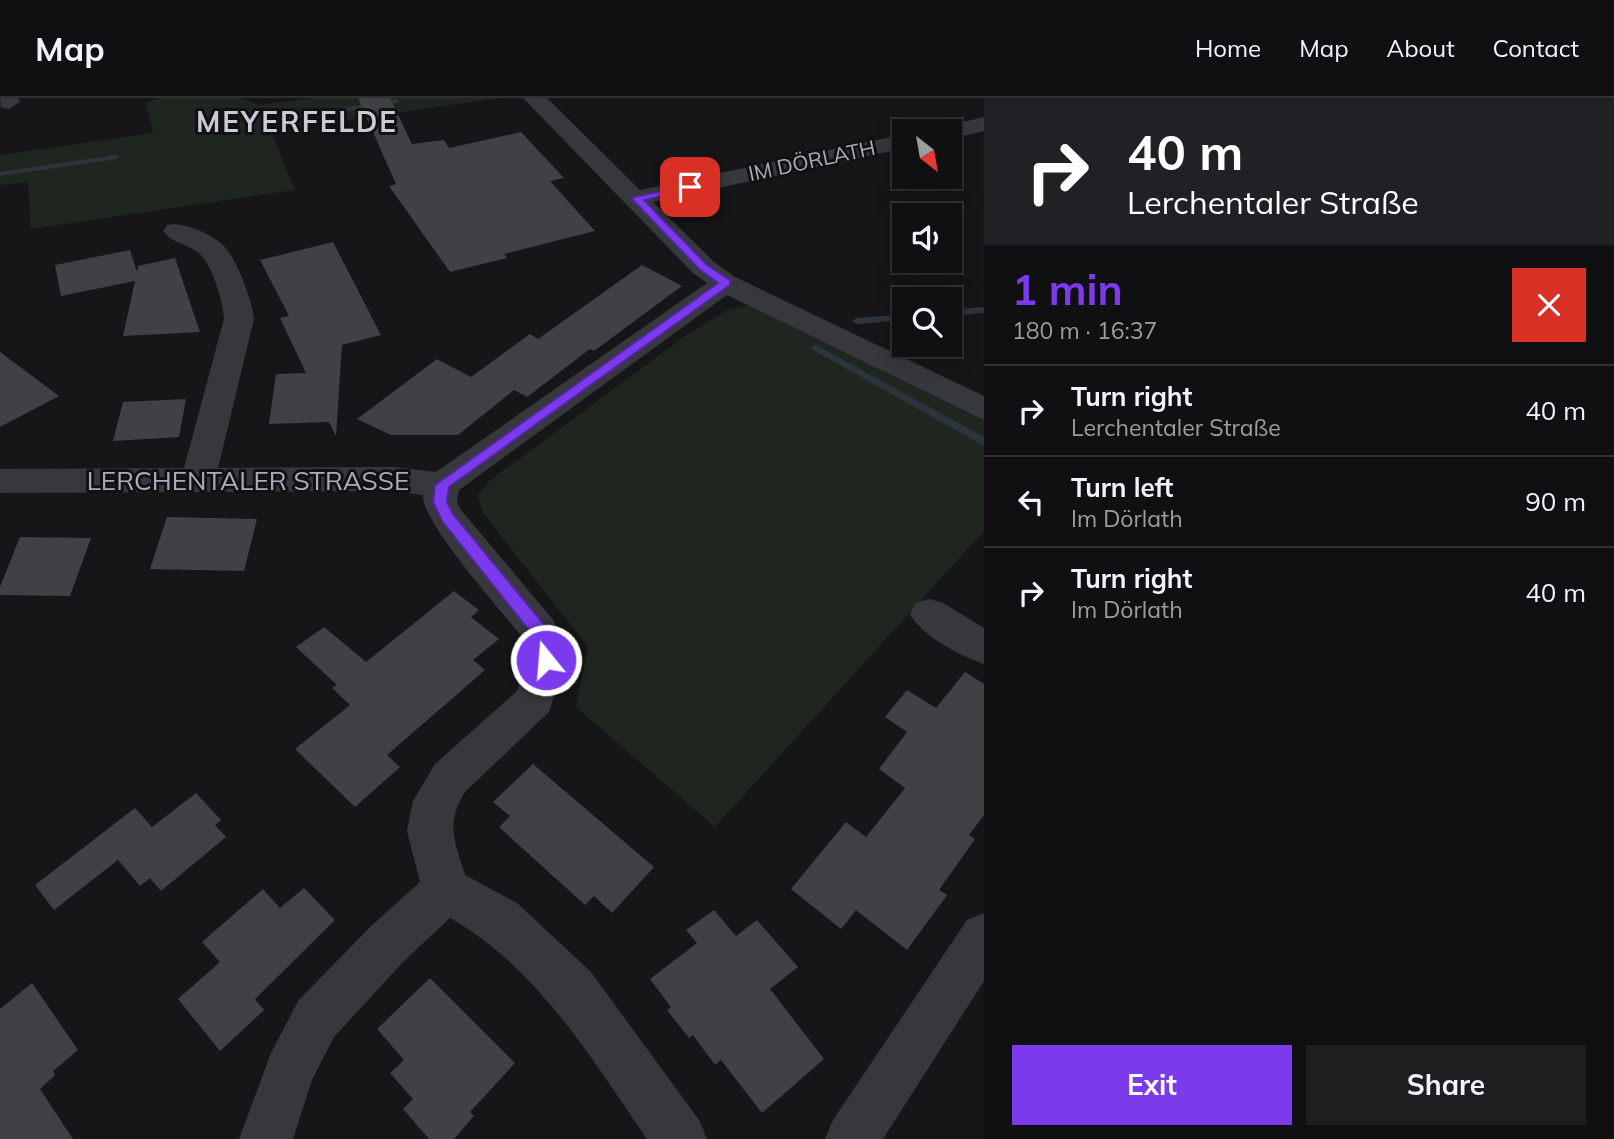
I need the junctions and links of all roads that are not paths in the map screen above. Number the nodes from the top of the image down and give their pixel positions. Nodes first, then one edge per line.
1 (534, 98) edge
2 (984, 124) edge
3 (962, 129) edge
4 (892, 144) edge
5 (637, 198) junction
6 (176, 231) dead end
7 (725, 283) junction
8 (984, 410) edge
9 (198, 479) junction
10 (0, 481) edge
11 (442, 485) junction
12 (929, 614) dead end
13 (984, 648) edge
14 (446, 890) junction
15 (984, 937) edge
16 (266, 1139) edge
17 (680, 1139) edge
18 (852, 1139) edge

1 - 5 street
2 - 3 street
4 - 5 street, IM DÖRLATH
5 - 7 street
6 - 9 street
7 - 8 street
7 - 11 street, LERCHENTALER STRASSE
9 - 10 street, LERCHENTALER STRASSE
9 - 11 street, LERCHENTALER STRASSE
11 - 14 street
12 - 13 street
14 - 16 street
14 - 17 street
15 - 18 street

